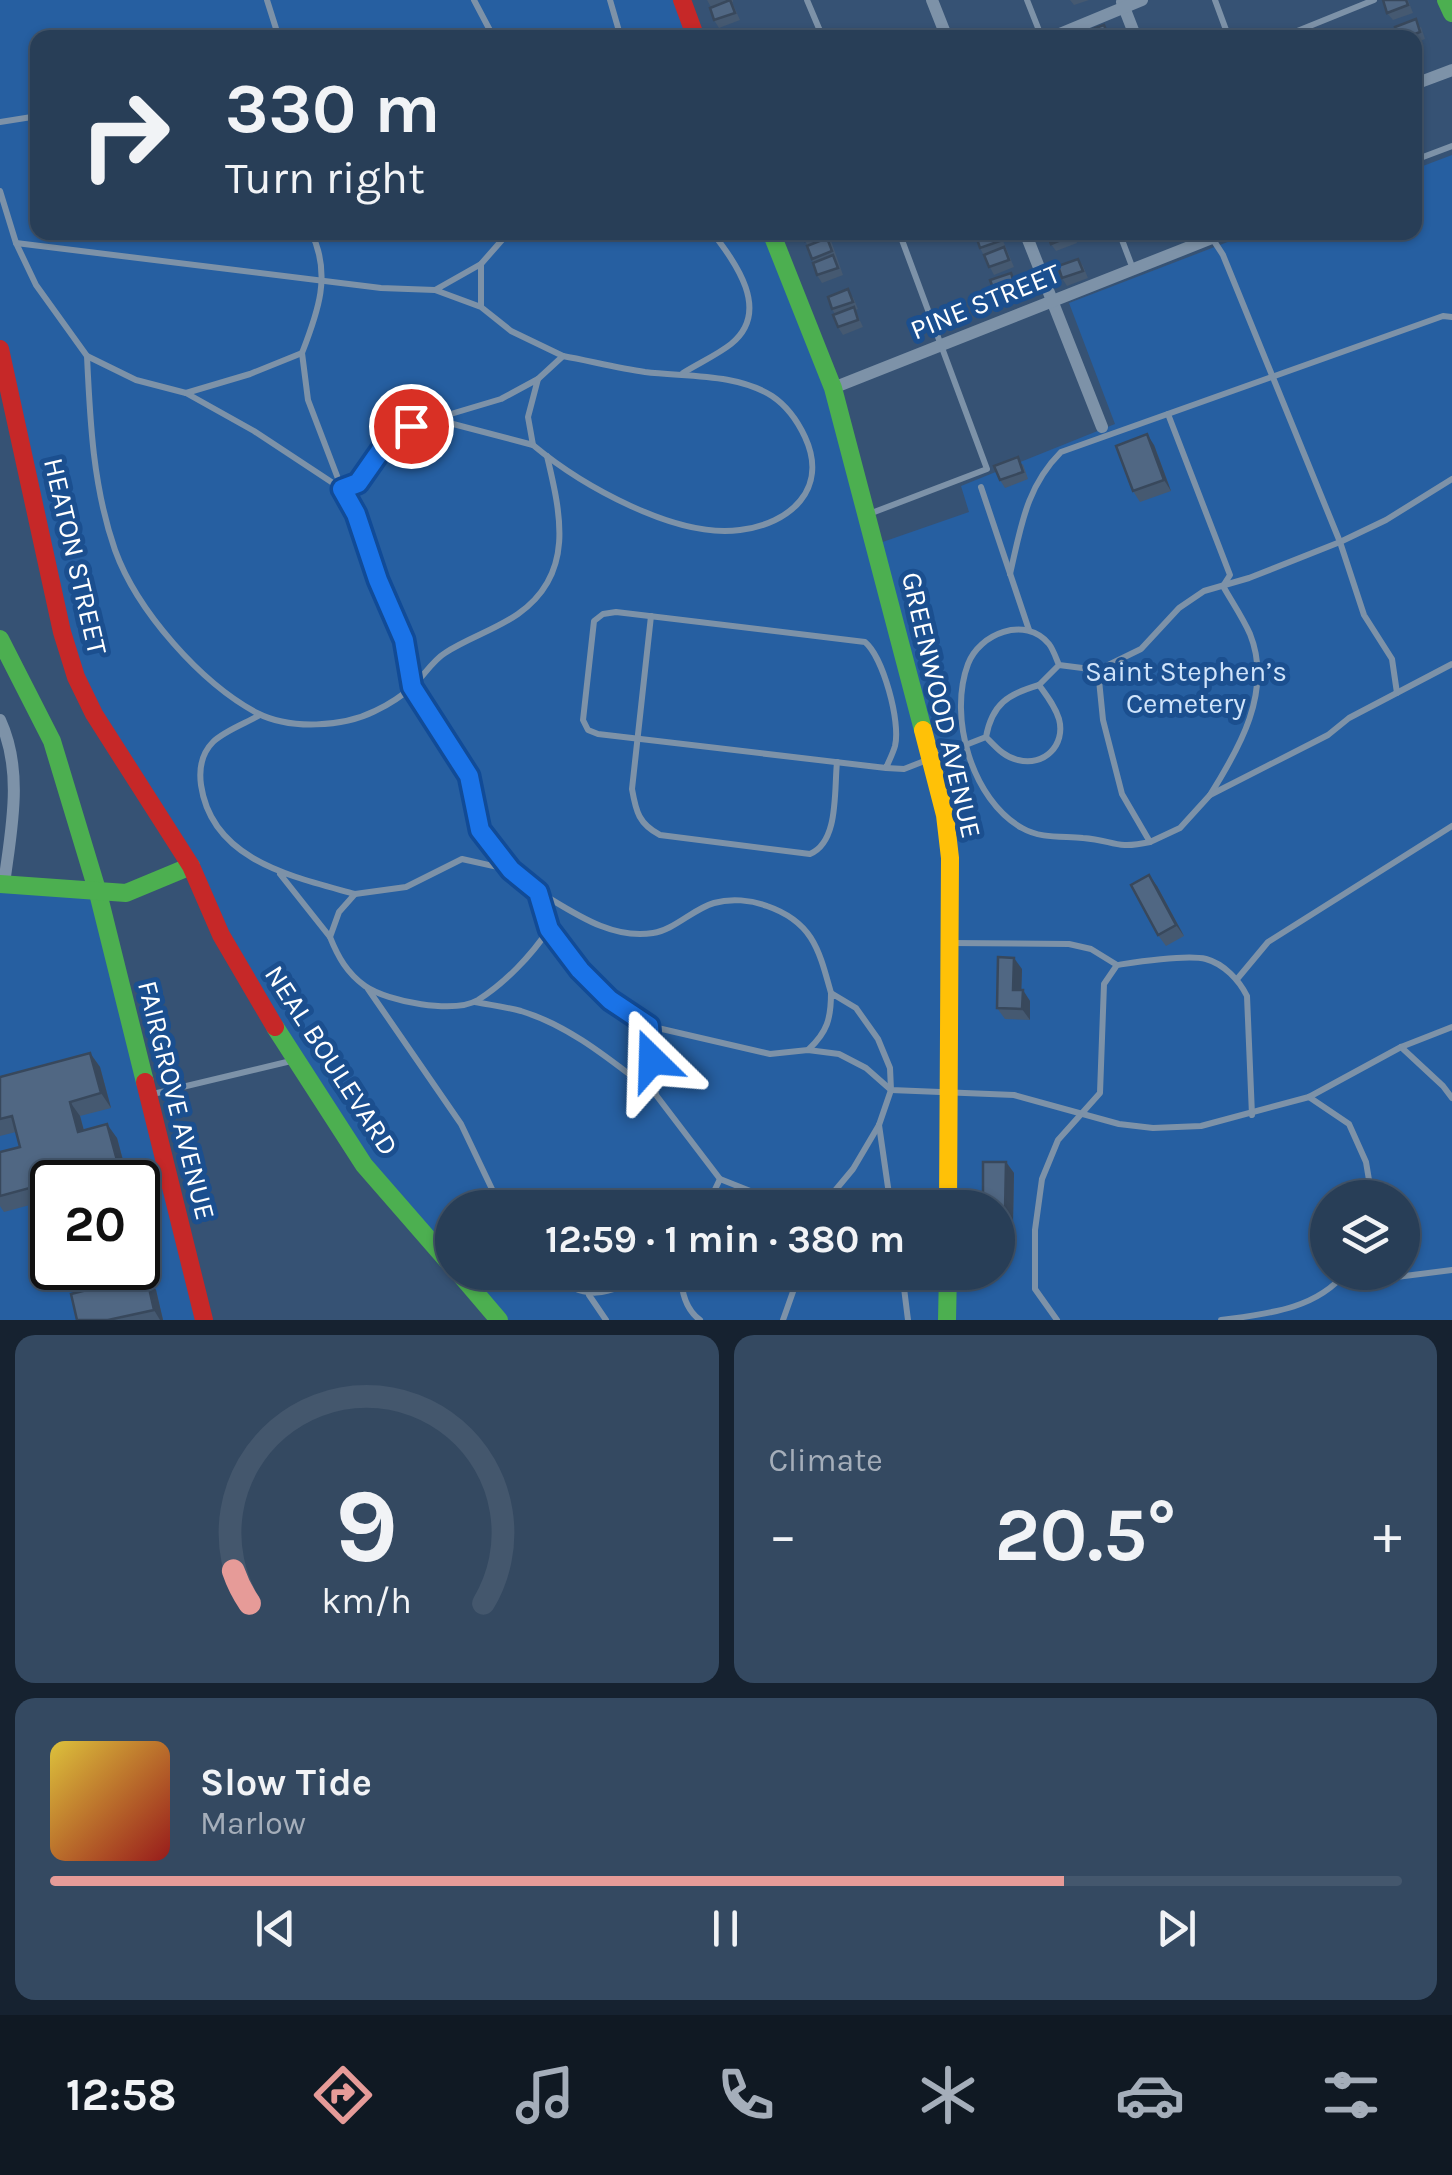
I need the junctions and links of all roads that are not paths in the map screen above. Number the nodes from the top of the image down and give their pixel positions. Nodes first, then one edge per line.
1 (267, 0) edge
2 (474, 0) edge
3 (610, 0) edge
4 (682, 0) edge
5 (807, 0) edge
6 (932, 0) edge
7 (1028, 0) edge
8 (1142, 0) edge
9 (1215, 0) edge
10 (1374, 0) edge
11 (1446, 0) edge
12 (1123, 4) edge
13 (1452, 13) edge
14 (277, 30) edge
15 (490, 30) edge
16 (619, 30) edge
17 (693, 30) edge
18 (819, 30) edge
19 (944, 30) edge
20 (1039, 30) edge
21 (1067, 30) edge
22 (1133, 30) edge
23 (1226, 30) edge
24 (1300, 30) edge
25 (1452, 70) edge
26 (1422, 81) edge
27 (30, 117) edge
28 (0, 122) edge
29 (1452, 146) edge
30 (1422, 157) edge
31 (0, 190) edge
32 (315, 240) edge
33 (502, 240) edge
34 (718, 240) edge
35 (775, 240) edge
36 (902, 240) edge
37 (1028, 240) edge
38 (1122, 240) edge
39 (1202, 240) edge
40 (1214, 240) edge
41 (16, 243) junction
42 (482, 264) junction
43 (1133, 270) junction
44 (324, 279) junction
45 (434, 290) junction
46 (1053, 302) junction
47 (480, 307) junction
48 (1452, 317) edge
49 (942, 345) junction
50 (0, 349) edge
51 (302, 353) junction
52 (87, 356) junction
53 (562, 356) junction
54 (682, 374) junction
55 (1273, 377) junction
56 (538, 379) junction
57 (833, 388) junction
58 (186, 394) junction
59 (1168, 414) junction
60 (434, 418) junction
61 (1102, 428) dead end
62 (533, 445) junction
63 (546, 456) junction
64 (1452, 479) edge
65 (981, 488) dead end
66 (342, 489) junction
67 (867, 515) junction
68 (1340, 542) junction
69 (1010, 574) junction
70 (1223, 586) junction
71 (652, 616) junction
72 (1030, 630) junction
73 (0, 638) edge
74 (1059, 664) junction
75 (1452, 664) edge
76 (1098, 670) junction
77 (1039, 685) junction
78 (412, 687) junction
79 (1397, 693) junction
80 (260, 715) junction
81 (0, 720) edge
82 (986, 738) junction
83 (637, 739) junction
84 (965, 744) junction
85 (930, 759) junction
86 (837, 762) junction
87 (886, 768) junction
88 (7, 769) edge
89 (1210, 795) junction
90 (1452, 826) edge
91 (1150, 842) junction
92 (191, 866) junction
93 (511, 870) junction
94 (280, 874) junction
95 (2, 884) edge
96 (538, 892) junction
97 (98, 893) junction
98 (355, 894) junction
99 (549, 929) junction
100 (330, 937) junction
101 (950, 943) junction
102 (1116, 965) junction
103 (1238, 978) junction
104 (367, 988) junction
105 (831, 993) junction
106 (475, 1002) junction
107 (649, 1026) junction
108 (1452, 1026) edge
109 (1400, 1047) junction
110 (808, 1050) junction
111 (298, 1060) junction
112 (891, 1090) junction
113 (656, 1094) junction
114 (949, 1094) junction
115 (148, 1095) junction
116 (1309, 1097) junction
117 (1452, 1098) edge
118 (1080, 1114) junction
119 (1252, 1114) junction
120 (879, 1125) junction
121 (720, 1178) junction
122 (1369, 1180) edge
123 (492, 1190) edge
124 (714, 1190) edge
125 (747, 1190) edge
126 (836, 1190) edge
127 (889, 1190) edge
128 (948, 1190) edge
129 (435, 1246) edge
130 (1452, 1270) edge
131 (1420, 1274) edge
132 (473, 1290) edge
133 (577, 1290) edge
134 (615, 1290) edge
135 (681, 1290) edge
136 (794, 1290) edge
137 (904, 1290) edge
138 (948, 1290) edge
139 (1325, 1290) edge
140 (589, 1295) junction
141 (204, 1320) edge
142 (498, 1320) edge
143 (606, 1320) edge
144 (700, 1320) edge
145 (783, 1320) edge
146 (908, 1320) edge
147 (947, 1320) edge
148 (1056, 1320) edge
149 (1221, 1320) edge

1 - 14 lane
2 - 15 lane
3 - 16 lane
4 - 17 main road
5 - 18 lane
6 - 19 street
7 - 20 lane
8 - 12 street
9 - 23 lane
10 - 24 lane
11 - 13 main road
12 - 21 street
12 - 22 street
25 - 26 street
27 - 28 lane
29 - 30 lane
31 - 41 lane
32 - 44 lane
33 - 42 lane
34 - 54 lane
35 - 57 main road, GREENWOOD AVENUE
36 - 49 lane
37 - 46 street
38 - 43 lane
39 - 43 street, PINE STREET
40 - 55 lane
41 - 44 lane
41 - 52 lane
42 - 45 lane
42 - 47 lane
43 - 46 street, PINE STREET
44 - 45 lane
44 - 51 lane
45 - 47 lane
46 - 49 street, PINE STREET
46 - 61 street
47 - 53 lane
48 - 55 lane
49 - 57 street, PINE STREET
49 - 67 lane
50 - 92 main road, HEATON STREET
51 - 58 lane
51 - 66 lane
52 - 58 lane
52 - 80 lane
53 - 54 lane
53 - 56 lane
54 - 63 lane
55 - 59 lane
55 - 68 lane
56 - 60 lane
56 - 62 lane
57 - 67 main road, GREENWOOD AVENUE
58 - 66 lane
59 - 69 lane
59 - 70 lane
60 - 62 lane
60 - 66 lane
62 - 63 lane
63 - 78 lane
64 - 68 lane
65 - 69 lane
66 - 78 lane
67 - 85 main road, GREENWOOD AVENUE
68 - 70 lane
68 - 79 lane
69 - 72 lane
70 - 76 lane
70 - 89 lane
71 - 83 lane
71 - 83 lane
71 - 87 lane
72 - 74 lane
72 - 84 lane
73 - 97 main road, FAIRGROVE AVENUE
74 - 76 lane
74 - 77 lane
75 - 79 lane
76 - 91 lane
77 - 82 lane
77 - 82 lane
78 - 80 lane
78 - 93 lane
79 - 89 lane
80 - 94 lane
81 - 88 street
82 - 84 lane
83 - 86 lane
83 - 86 lane
84 - 85 lane
84 - 91 lane
85 - 87 lane
85 - 101 main road, GREENWOOD AVENUE
86 - 87 lane
88 - 95 street
89 - 91 lane
90 - 103 lane
92 - 97 main road
92 - 111 main road, NEAL BOULEVARD
93 - 96 lane
93 - 98 lane
94 - 98 lane
94 - 100 lane
95 - 97 main road
96 - 99 lane
96 - 105 lane
97 - 115 main road, FAIRGROVE AVENUE
98 - 100 lane
99 - 106 lane
99 - 107 lane
100 - 104 lane
101 - 102 lane
101 - 114 main road, GREENWOOD AVENUE
102 - 103 lane
102 - 118 lane
103 - 119 lane
104 - 106 lane
104 - 123 lane
105 - 110 lane
105 - 112 lane
106 - 113 lane
107 - 110 lane
107 - 113 lane
108 - 109 lane
109 - 116 lane
109 - 117 lane
110 - 112 lane
111 - 115 lane
111 - 129 main road, NEAL BOULEVARD
112 - 114 lane
112 - 120 lane
113 - 121 lane
114 - 118 lane
114 - 128 main road, GREENWOOD AVENUE
115 - 141 main road, FAIRGROVE AVENUE
116 - 119 lane
116 - 122 lane
118 - 119 lane
118 - 148 lane
120 - 126 lane
120 - 127 lane
121 - 124 lane
121 - 125 lane
130 - 131 lane
132 - 142 main road
133 - 140 lane
134 - 140 lane
135 - 144 lane
136 - 145 lane
137 - 146 lane
138 - 147 main road
139 - 149 lane
140 - 143 lane

